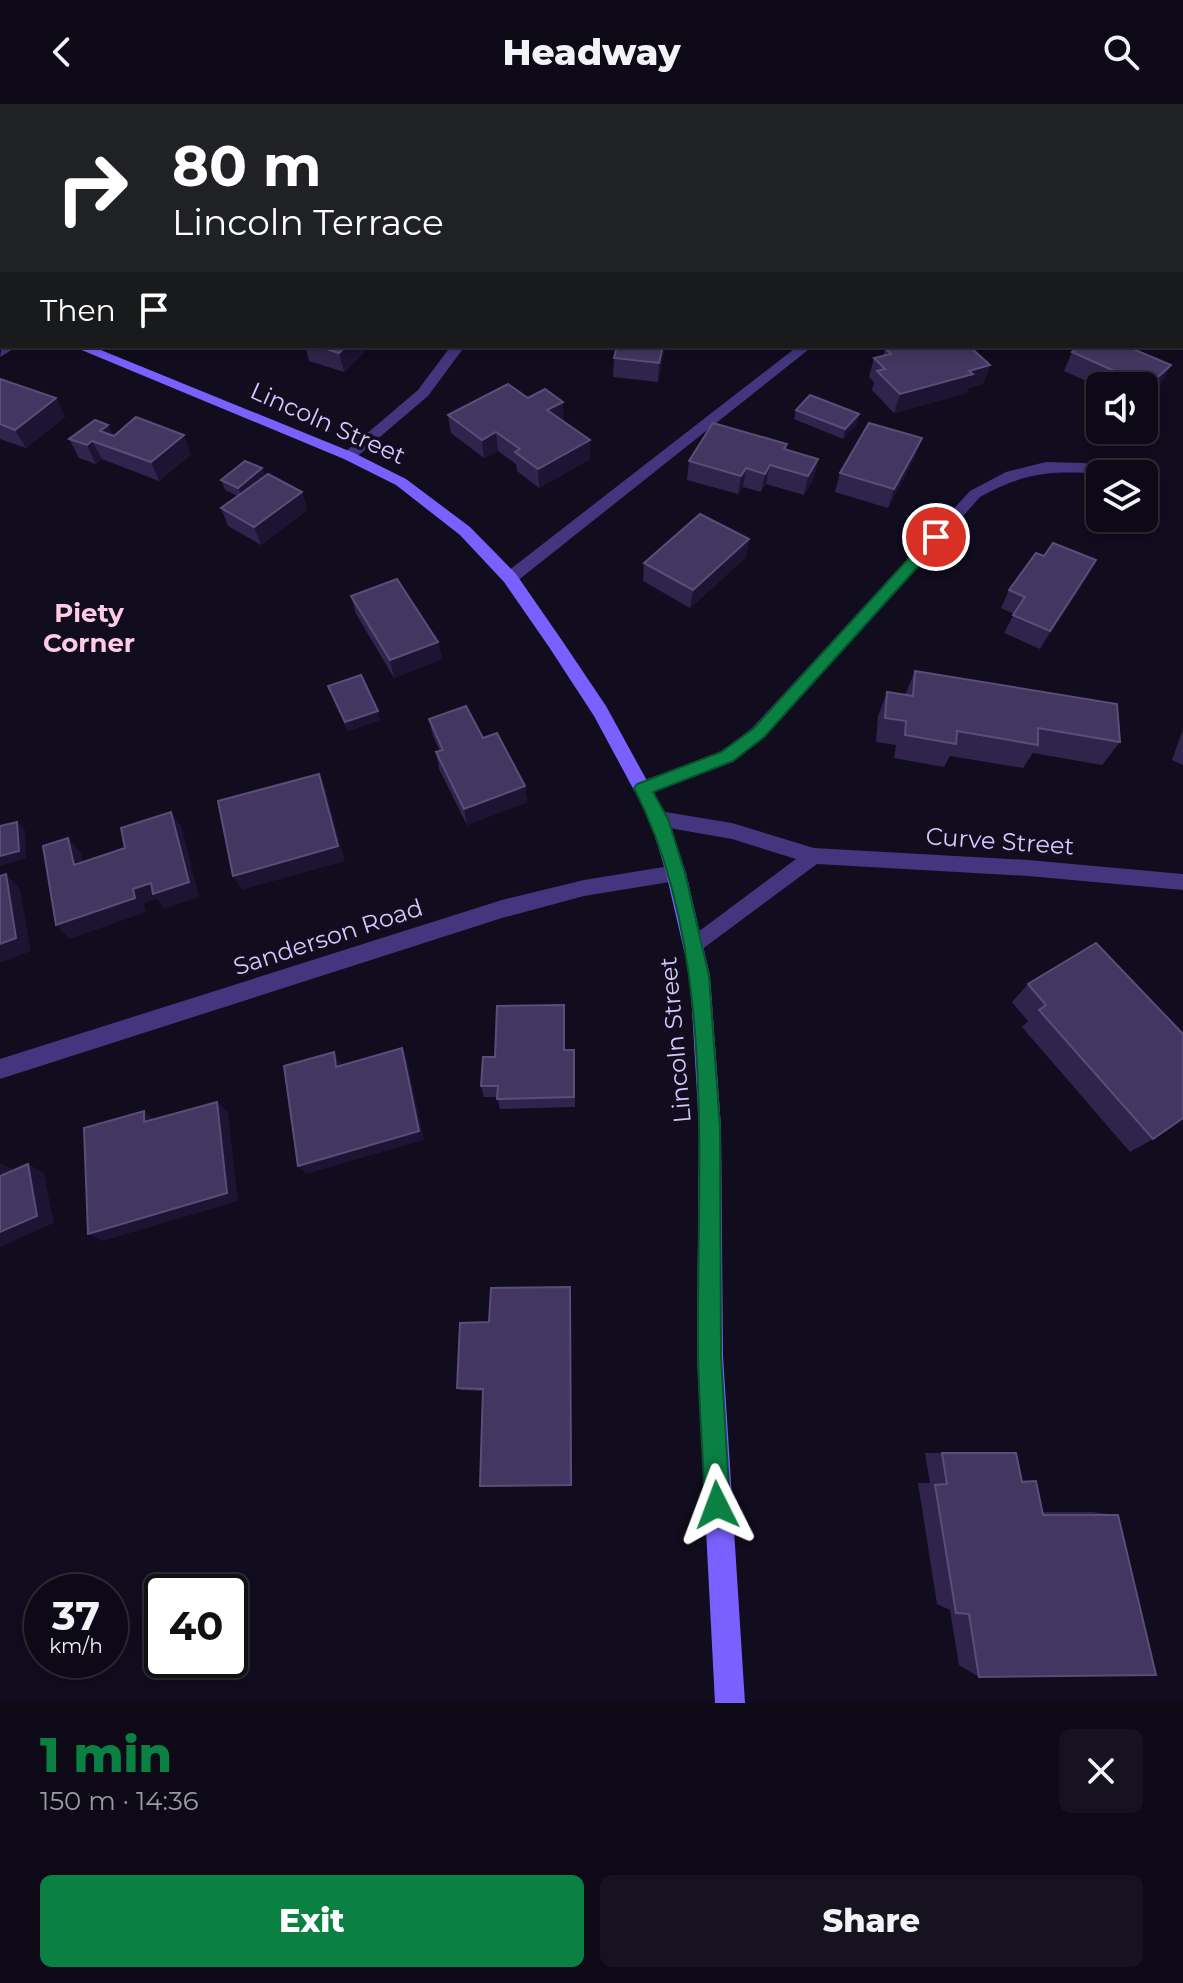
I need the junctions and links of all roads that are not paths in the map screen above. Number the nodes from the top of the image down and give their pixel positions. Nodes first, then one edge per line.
1 (84, 348) edge
2 (457, 348) edge
3 (803, 348) edge
4 (349, 456) junction
5 (1086, 468) edge
6 (510, 578) junction
7 (643, 788) junction
8 (659, 819) junction
9 (814, 856) junction
10 (676, 873) junction
11 (1183, 882) edge
12 (693, 947) junction
13 (0, 1069) edge
14 (730, 1703) edge

1 - 4 street, Lincoln Street
2 - 4 street
3 - 6 street
4 - 6 street, Lincoln Street
5 - 7 street
6 - 7 street, Lincoln Street
7 - 8 street, Lincoln Street
8 - 9 street, Curve Street
8 - 10 street, Lincoln Street
9 - 11 street, Curve Street
9 - 12 street
10 - 12 street, Lincoln Street
10 - 13 street, Sanderson Road
12 - 14 street, Lincoln Street

